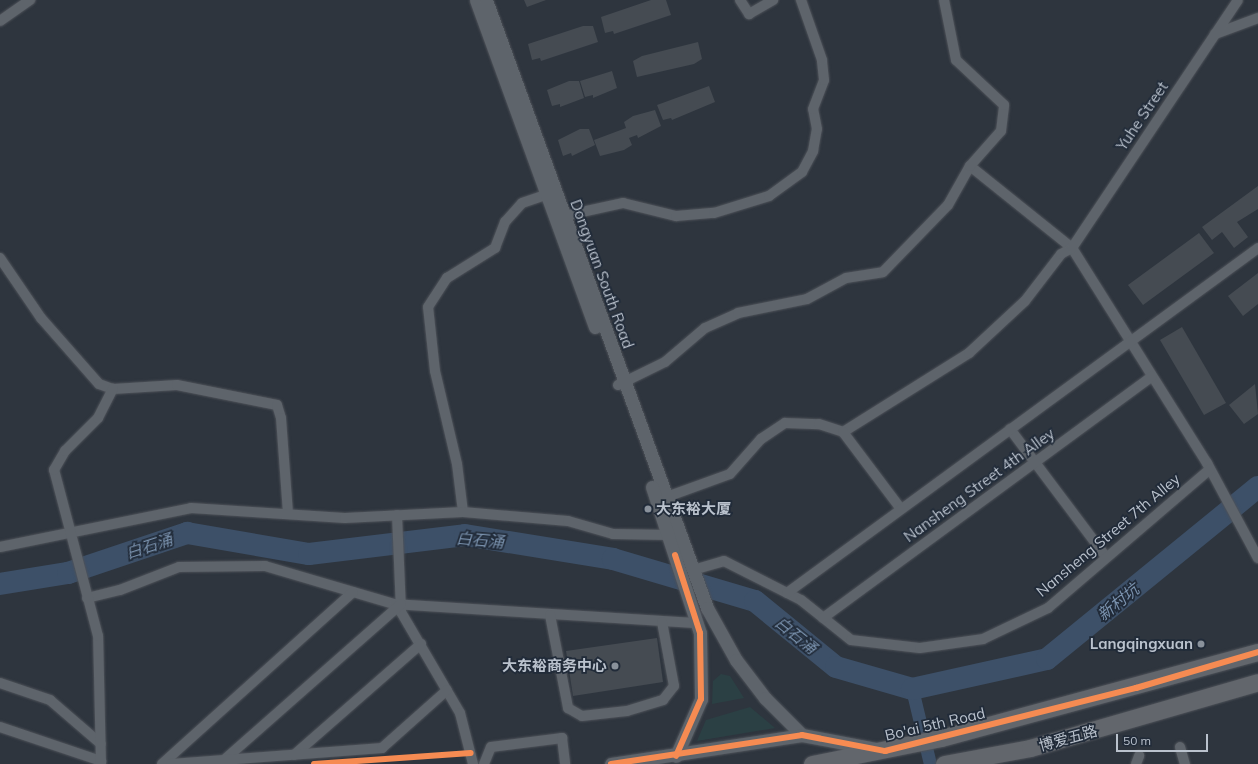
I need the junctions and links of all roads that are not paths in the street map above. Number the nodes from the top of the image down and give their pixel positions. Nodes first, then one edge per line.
1 (30, 0) edge
2 (476, 0) edge
3 (486, 0) edge
4 (740, 0) edge
5 (773, 0) edge
6 (801, 0) edge
7 (944, 0) edge
8 (1238, 0) edge
9 (1258, 18) edge
10 (0, 21) edge
11 (1215, 34) junction
12 (970, 166) junction
13 (545, 195) junction
14 (559, 217) junction
15 (1072, 248) junction
16 (1258, 248) edge
17 (0, 258) edge
18 (1130, 340) junction
19 (1152, 376) junction
20 (621, 383) junction
21 (113, 389) junction
22 (1010, 429) junction
23 (843, 432) junction
24 (1035, 462) junction
25 (1210, 469) junction
26 (662, 499) junction
27 (902, 509) junction
28 (463, 512) junction
29 (288, 514) junction
30 (397, 515) junction
31 (70, 534) junction
32 (669, 535) junction
33 (0, 547) edge
34 (1106, 557) junction
35 (1258, 558) edge
36 (691, 564) junction
37 (353, 592) junction
38 (786, 593) junction
39 (86, 594) junction
40 (401, 604) junction
41 (550, 615) junction
42 (695, 618) junction
43 (823, 618) junction
44 (662, 622) junction
45 (420, 644) junction
46 (1258, 652) edge
47 (1258, 682) edge
48 (0, 683) edge
49 (447, 690) junction
50 (0, 727) edge
51 (802, 735) junction
52 (100, 744) junction
53 (1180, 747) dead end
54 (885, 751) junction
55 (294, 755) junction
56 (676, 756) junction
57 (224, 760) junction
58 (101, 762) edge
59 (963, 762) edge
60 (162, 764) edge
61 (172, 764) edge
62 (473, 764) edge
63 (484, 764) edge
64 (565, 764) edge
65 (611, 764) edge
66 (657, 764) edge
67 (812, 764) edge
68 (944, 764) edge
69 (1185, 764) edge

1 - 10 street
2 - 13 street, Dongyuan South Road
3 - 14 street, Dongyuan South Road
4 - 5 street
6 - 14 street
7 - 12 street
8 - 11 street, Yuhe Street
9 - 11 street
11 - 15 street, Yuhe Street
12 - 15 street
12 - 20 street
13 - 14 street, Dongyuan South Road
13 - 28 street
14 - 20 street, Dongyuan South Road
15 - 18 street
15 - 23 street, Yuhe Street
16 - 18 street
17 - 21 street
18 - 19 street
18 - 22 street
19 - 24 street, Nansheng Street 4th Alley
19 - 25 street
20 - 26 street, Dongyuan South Road
21 - 29 street
21 - 31 street
22 - 24 street
22 - 27 street
23 - 26 street
23 - 27 street
24 - 34 street
24 - 43 street, Nansheng Street 4th Alley
25 - 34 street, Nansheng Street 7th Alley
25 - 35 street
26 - 32 street, Dongyuan South Road
26 - 36 street, Dongyuan South Road
27 - 38 street
28 - 30 street
28 - 32 street
29 - 30 street
29 - 31 street
30 - 40 street
31 - 33 street
31 - 39 street
32 - 42 street, Dongyuan South Road
34 - 43 street, Nansheng Street 7th Alley
36 - 38 street, Nansheng Street 7th Alley
36 - 51 street, Dongyuan South Road
37 - 39 street
37 - 40 street
37 - 60 street
38 - 43 street, Nansheng Street 7th Alley
39 - 52 street
40 - 41 street
40 - 45 street
40 - 57 street
41 - 44 street
41 - 44 street
42 - 44 street
42 - 56 street
45 - 49 street
45 - 55 street
46 - 54 highway, Bo'ai 5th Road
47 - 59 highway, 博爱五路
48 - 52 street
49 - 55 street
49 - 62 street
50 - 58 street
51 - 54 street, Bo'ai 5th Road
51 - 56 street, Bo'ai 5th Road
52 - 58 street
53 - 69 street
54 - 67 highway, Bo'ai 5th Road
55 - 57 street
56 - 65 street, Bo'ai 5th Road
56 - 66 street
57 - 61 street
59 - 68 highway, 博爱五路
63 - 64 street

